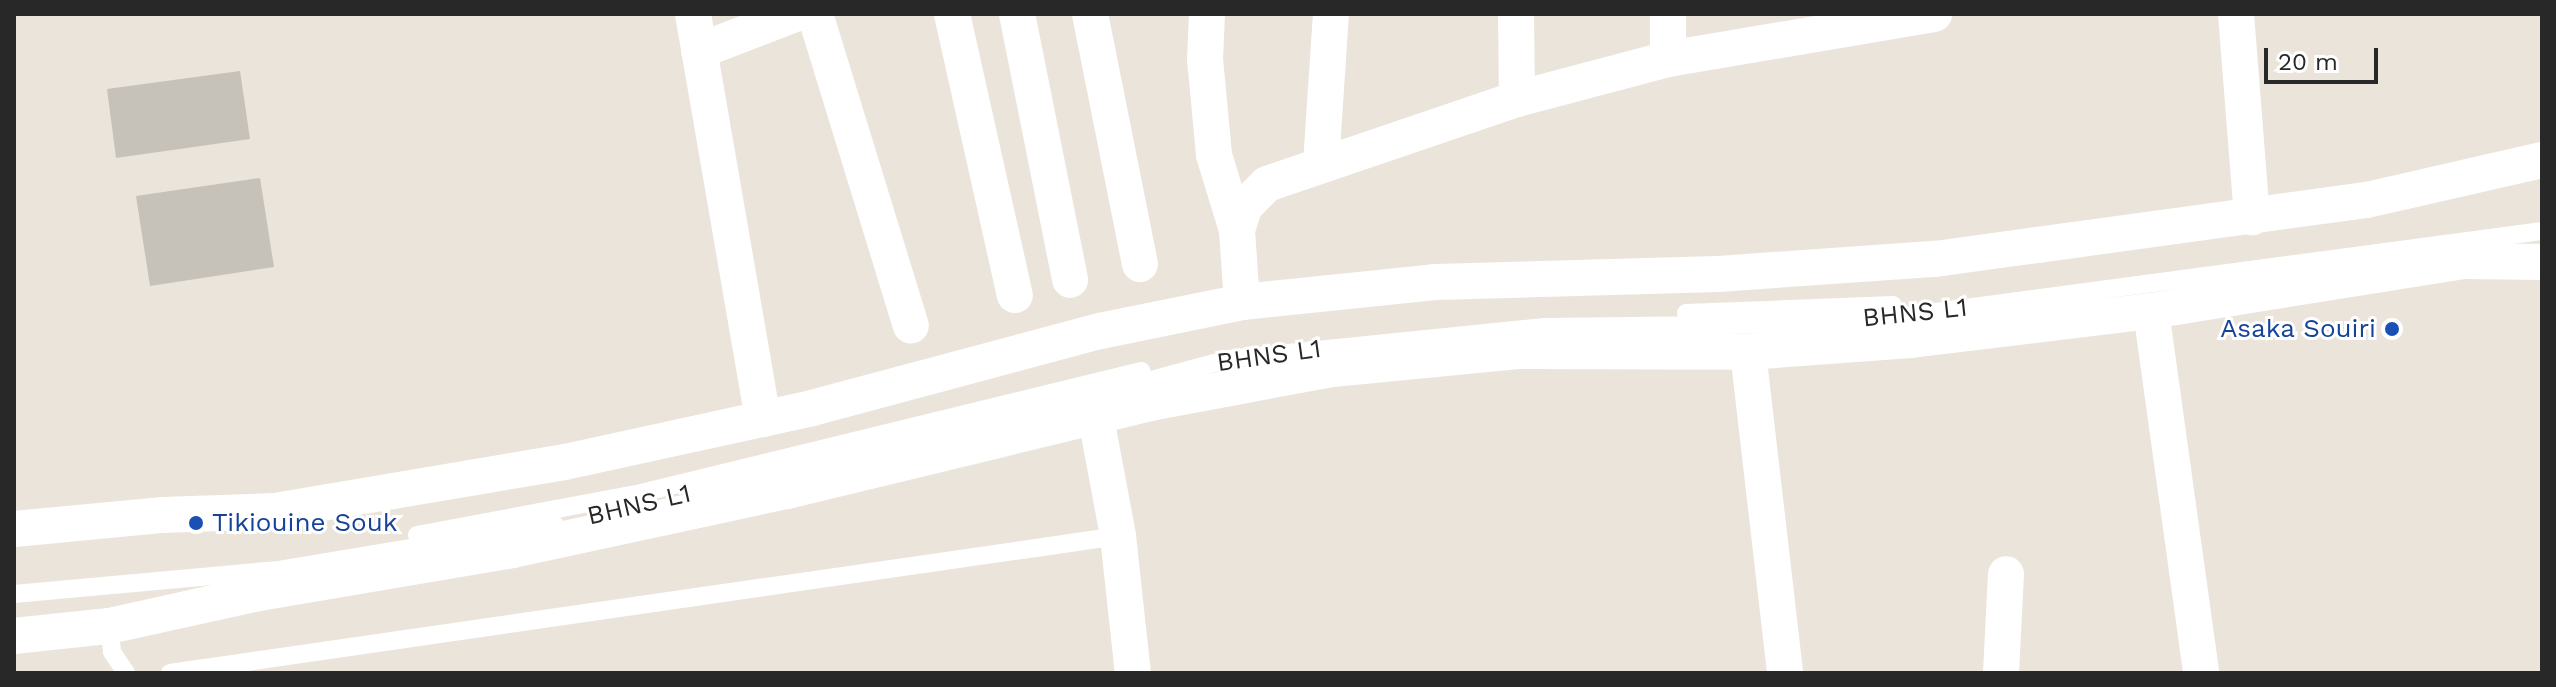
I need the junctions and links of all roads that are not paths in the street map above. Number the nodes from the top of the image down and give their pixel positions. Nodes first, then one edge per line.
1 (693, 14) edge
2 (795, 14) edge
3 (815, 14) edge
4 (952, 14) edge
5 (1017, 14) edge
6 (1090, 14) edge
7 (1207, 14) edge
8 (1331, 14) edge
9 (1516, 14) edge
10 (1668, 14) edge
11 (1934, 14) edge
12 (2236, 14) edge
13 (1867, 19) edge
14 (699, 51) junction
15 (1668, 59) junction
16 (1517, 99) junction
17 (2542, 160) edge
18 (1321, 164) junction
19 (2252, 217) junction
20 (2542, 221) edge
21 (1237, 230) junction
22 (2542, 231) edge
23 (2542, 262) edge
24 (1140, 264) dead end
25 (1070, 280) dead end
26 (1015, 295) dead end
27 (1242, 302) junction
28 (2151, 311) junction
29 (911, 326) dead end
30 (1748, 352) junction
31 (1096, 418) junction
32 (763, 419) junction
33 (14, 529) edge
34 (1118, 536) junction
35 (2006, 574) dead end
36 (14, 584) edge
37 (14, 594) edge
38 (109, 626) junction
39 (14, 636) edge
40 (126, 673) edge
41 (170, 673) edge
42 (1133, 673) edge
43 (1785, 673) edge
44 (2001, 673) edge
45 (2201, 673) edge

1 - 14 street
2 - 14 street
3 - 29 street
4 - 26 street
5 - 25 street
6 - 24 street
7 - 21 street
8 - 18 street
9 - 16 street
10 - 15 street
11 - 13 street
12 - 19 street
13 - 15 street
14 - 32 street
15 - 16 street
16 - 18 street
17 - 19 street
18 - 21 street
19 - 27 street
20 - 36 lane, BHNS L1
21 - 27 street
22 - 37 lane, BHNS L1
23 - 28 street
27 - 32 street
28 - 30 street
28 - 45 street
30 - 31 street
30 - 43 street
31 - 34 street
31 - 38 street
32 - 33 street
34 - 41 lane
34 - 42 street
35 - 44 street
38 - 39 street
38 - 40 lane

